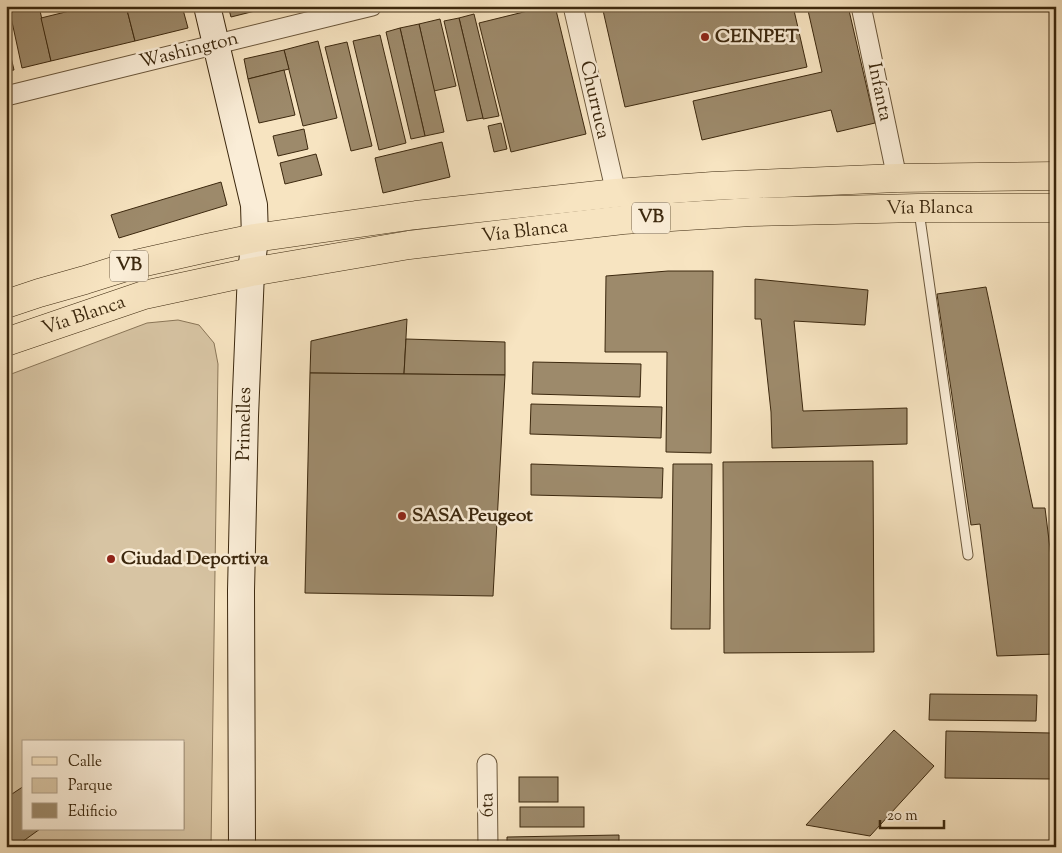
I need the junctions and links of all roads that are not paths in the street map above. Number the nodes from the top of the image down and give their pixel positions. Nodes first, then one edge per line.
1 (207, 6) edge
2 (372, 6) edge
3 (573, 6) edge
4 (861, 6) edge
5 (216, 45) junction
6 (6, 96) edge
7 (1056, 176) edge
8 (897, 178) junction
9 (616, 193) junction
10 (918, 208) junction
11 (1056, 208) edge
12 (255, 238) junction
13 (250, 272) junction
14 (6, 304) edge
15 (6, 342) edge
16 (968, 555) dead end
17 (487, 764) dead end
18 (242, 847) edge
19 (488, 847) edge

1 - 5 main road, Primelles
2 - 5 street, Washington
3 - 9 street, Churruca
4 - 8 street, Infanta
5 - 6 street, Washington
5 - 12 main road, Primelles
7 - 8 main road, Vía Blanca / VB
8 - 9 main road, Vía Blanca / VB
9 - 12 main road, Vía Blanca / VB
10 - 11 main road, Vía Blanca / VB
10 - 13 main road, Vía Blanca / VB
10 - 16 lane
12 - 13 main road, Primelles
12 - 14 main road, Vía Blanca / VB
13 - 15 main road, Vía Blanca / VB
13 - 18 main road, Primelles
17 - 19 street, 6ta

